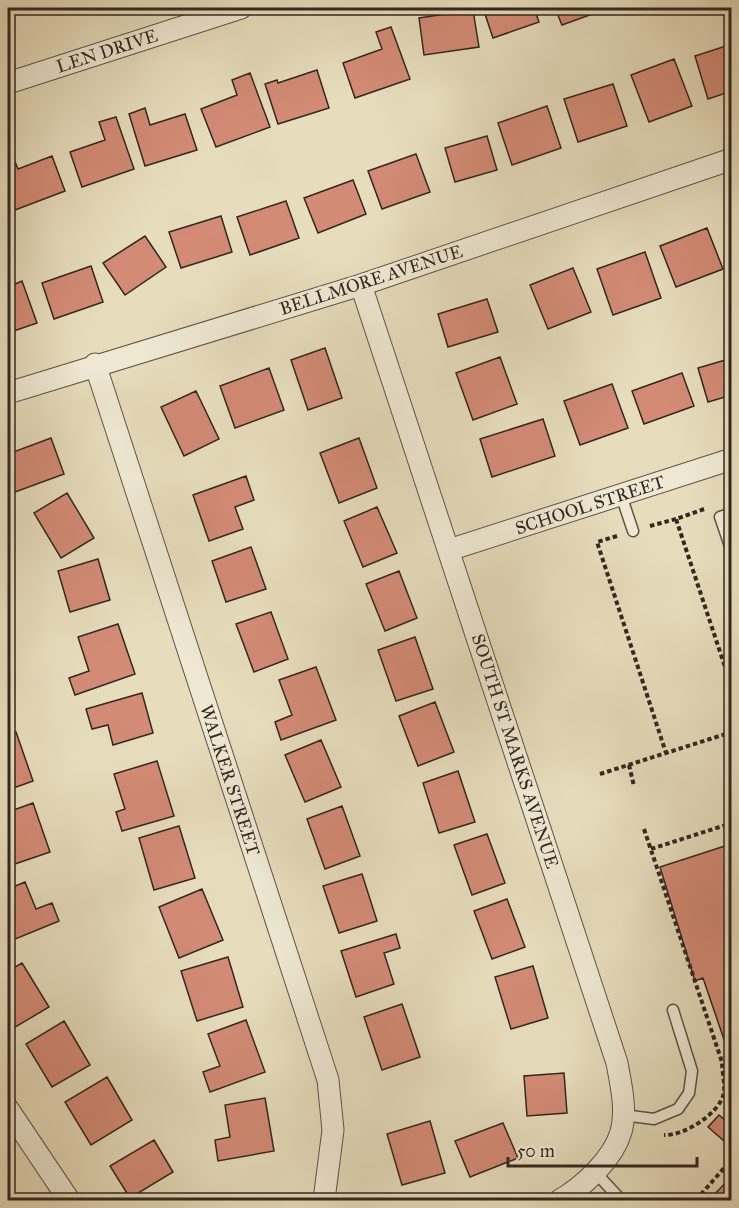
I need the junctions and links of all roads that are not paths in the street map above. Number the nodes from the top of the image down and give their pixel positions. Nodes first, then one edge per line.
1 (241, 8) edge
2 (8, 82) edge
3 (732, 159) edge
4 (361, 285) junction
5 (95, 364) junction
6 (8, 393) edge
7 (732, 459) edge
8 (621, 495) junction
9 (732, 513) edge
10 (633, 531) road end
11 (449, 550) junction
12 (732, 552) edge
13 (673, 1010) dead end
14 (8, 1109) edge
15 (623, 1115) junction
16 (596, 1173) junction
17 (69, 1200) edge
18 (324, 1200) edge
19 (560, 1200) edge
20 (621, 1200) edge

1 - 2 street, LEN DRIVE
3 - 4 street, BELLMORE AVENUE
4 - 5 street, BELLMORE AVENUE
4 - 11 street, SOUTH ST MARKS AVENUE
5 - 6 street, BELLMORE AVENUE
5 - 18 street, WALKER STREET
7 - 8 street, SCHOOL STREET
8 - 10 lane
8 - 11 street, SCHOOL STREET
9 - 12 lane
11 - 15 street, SOUTH ST MARKS AVENUE
13 - 15 lane
14 - 17 street
15 - 16 street, SOUTH ST MARKS AVENUE
16 - 19 street, SOUTH ST MARKS AVENUE
16 - 20 lane

